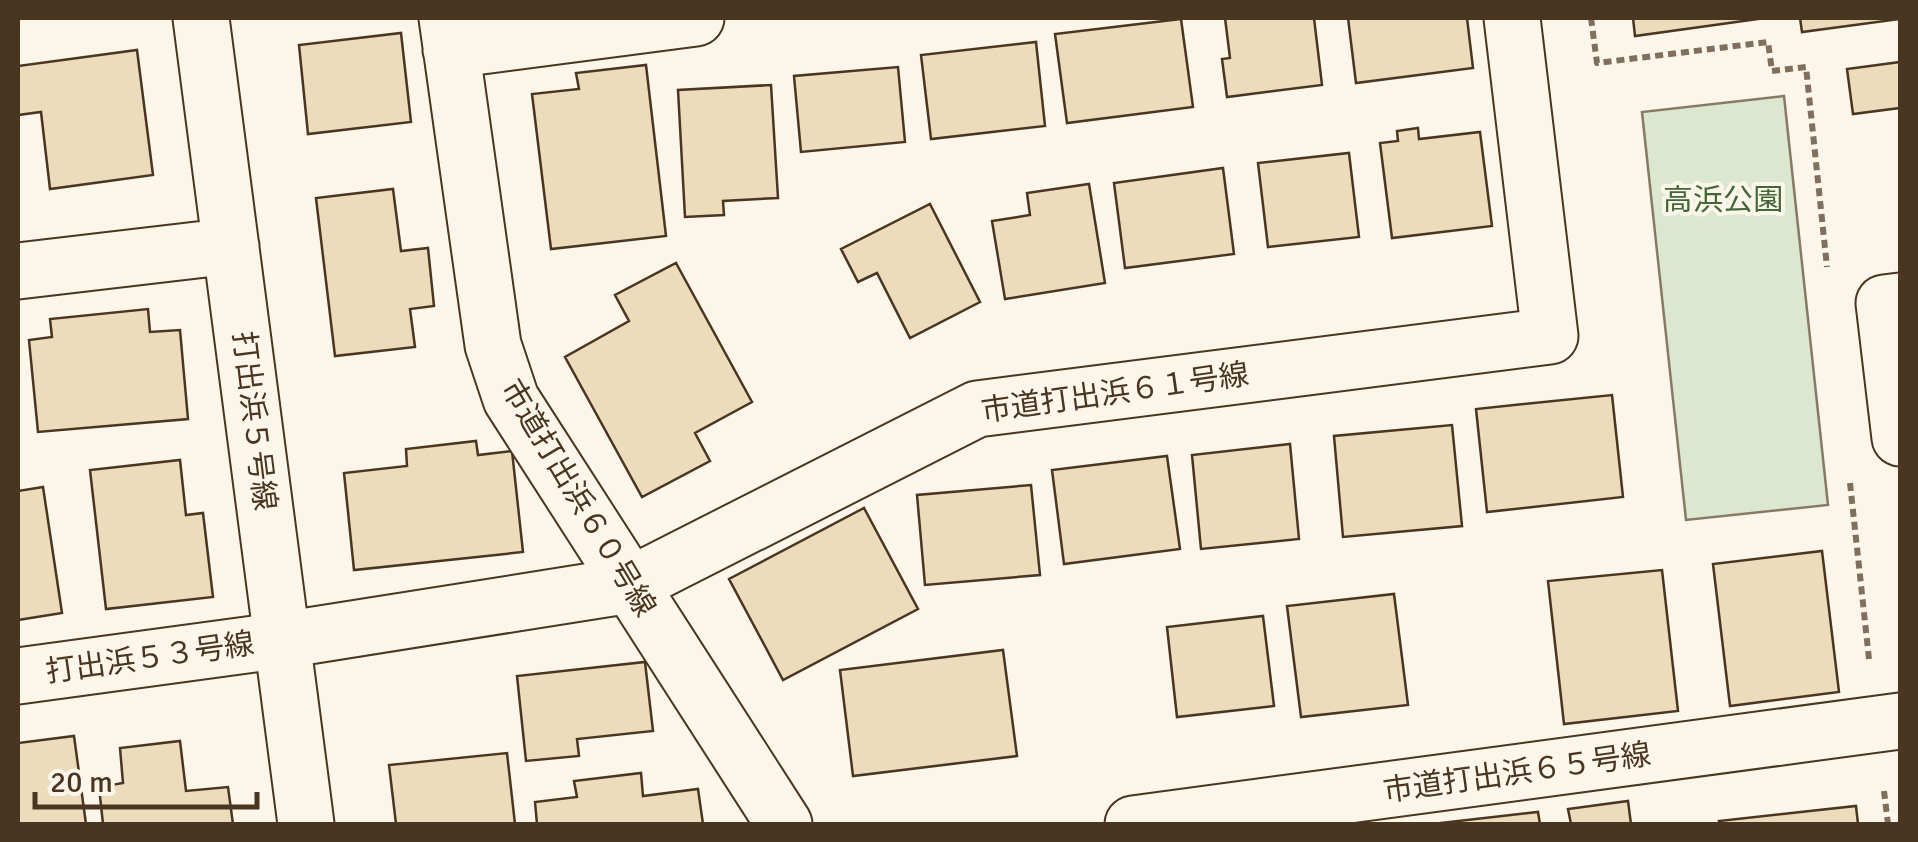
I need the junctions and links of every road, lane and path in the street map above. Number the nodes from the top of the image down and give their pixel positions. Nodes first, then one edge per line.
1 (201, 18) edge
2 (696, 18) edge
3 (1512, 18) edge
4 (1591, 18) edge
5 (449, 34) edge
6 (231, 246) junction
7 (18, 272) edge
8 (1828, 280) dead end
9 (1900, 301) edge
10 (1900, 438) edge
11 (1849, 473) dead end
12 (630, 585) junction
13 (282, 640) junction
14 (18, 676) edge
15 (1888, 723) edge
16 (306, 824) edge
17 (784, 824) edge
18 (1133, 824) edge

1 - 6 street, 打出浜５号線
2 - 5 street
3 - 12 street, 市道打出浜６１号線
4 - 8 path
5 - 12 street, 市道打出浜６０号線
6 - 7 street
6 - 13 street, 打出浜５号線
9 - 10 street
11 - 15 path
12 - 13 street, 市道打出浜６１号線
12 - 17 street, 市道打出浜６０号線
13 - 14 street, 打出浜５３号線
13 - 16 street, 打出浜５号線
15 - 18 street, 市道打出浜６５号線

